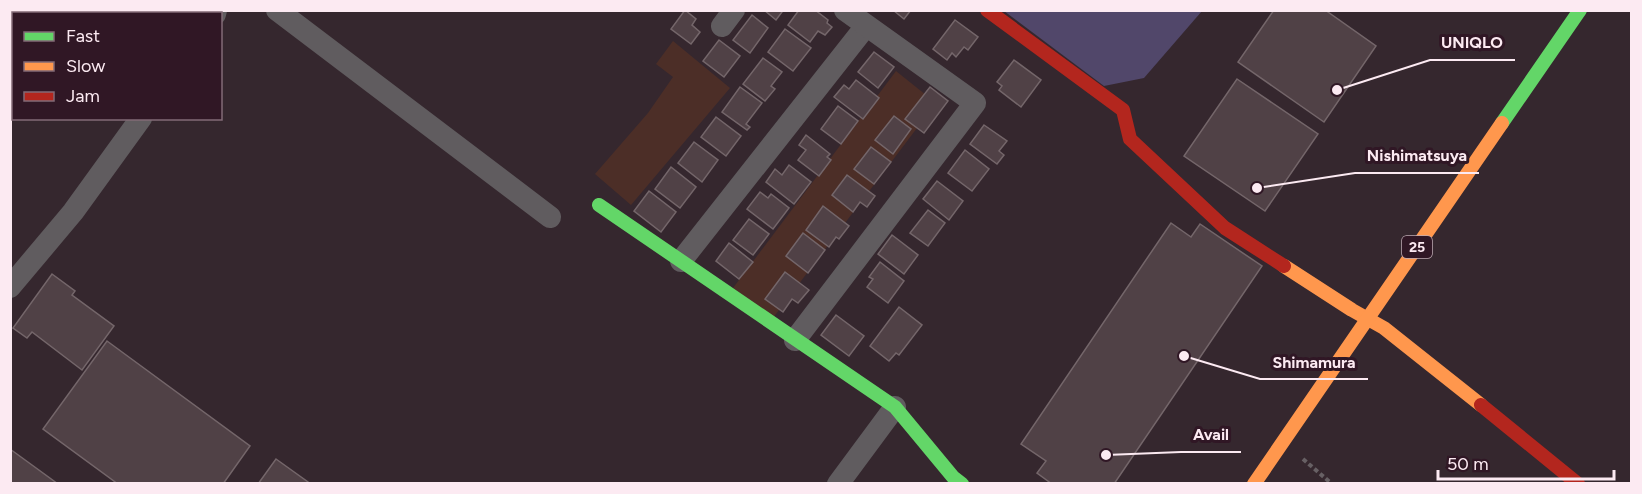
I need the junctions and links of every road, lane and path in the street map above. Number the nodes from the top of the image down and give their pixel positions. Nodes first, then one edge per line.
1 (277, 10) edge
2 (845, 10) edge
3 (987, 10) edge
4 (1580, 10) edge
5 (866, 26) junction
6 (140, 120) edge
7 (599, 205) dead end
8 (550, 216) dead end
9 (681, 261) junction
10 (10, 287) edge
11 (1367, 318) junction
12 (795, 340) junction
13 (895, 407) junction
14 (1282, 441) junction
15 (838, 483) edge
16 (962, 483) edge
17 (1254, 483) edge
18 (1332, 483) edge
19 (1578, 483) edge

1 - 8 street
2 - 5 street
3 - 11 main road
4 - 11 main road, 25
5 - 9 street
5 - 12 street
6 - 10 street
7 - 9 main road
9 - 12 main road
11 - 14 main road, 25
11 - 19 main road
12 - 13 main road
13 - 15 street
13 - 16 main road
14 - 17 main road, 25
14 - 18 path

